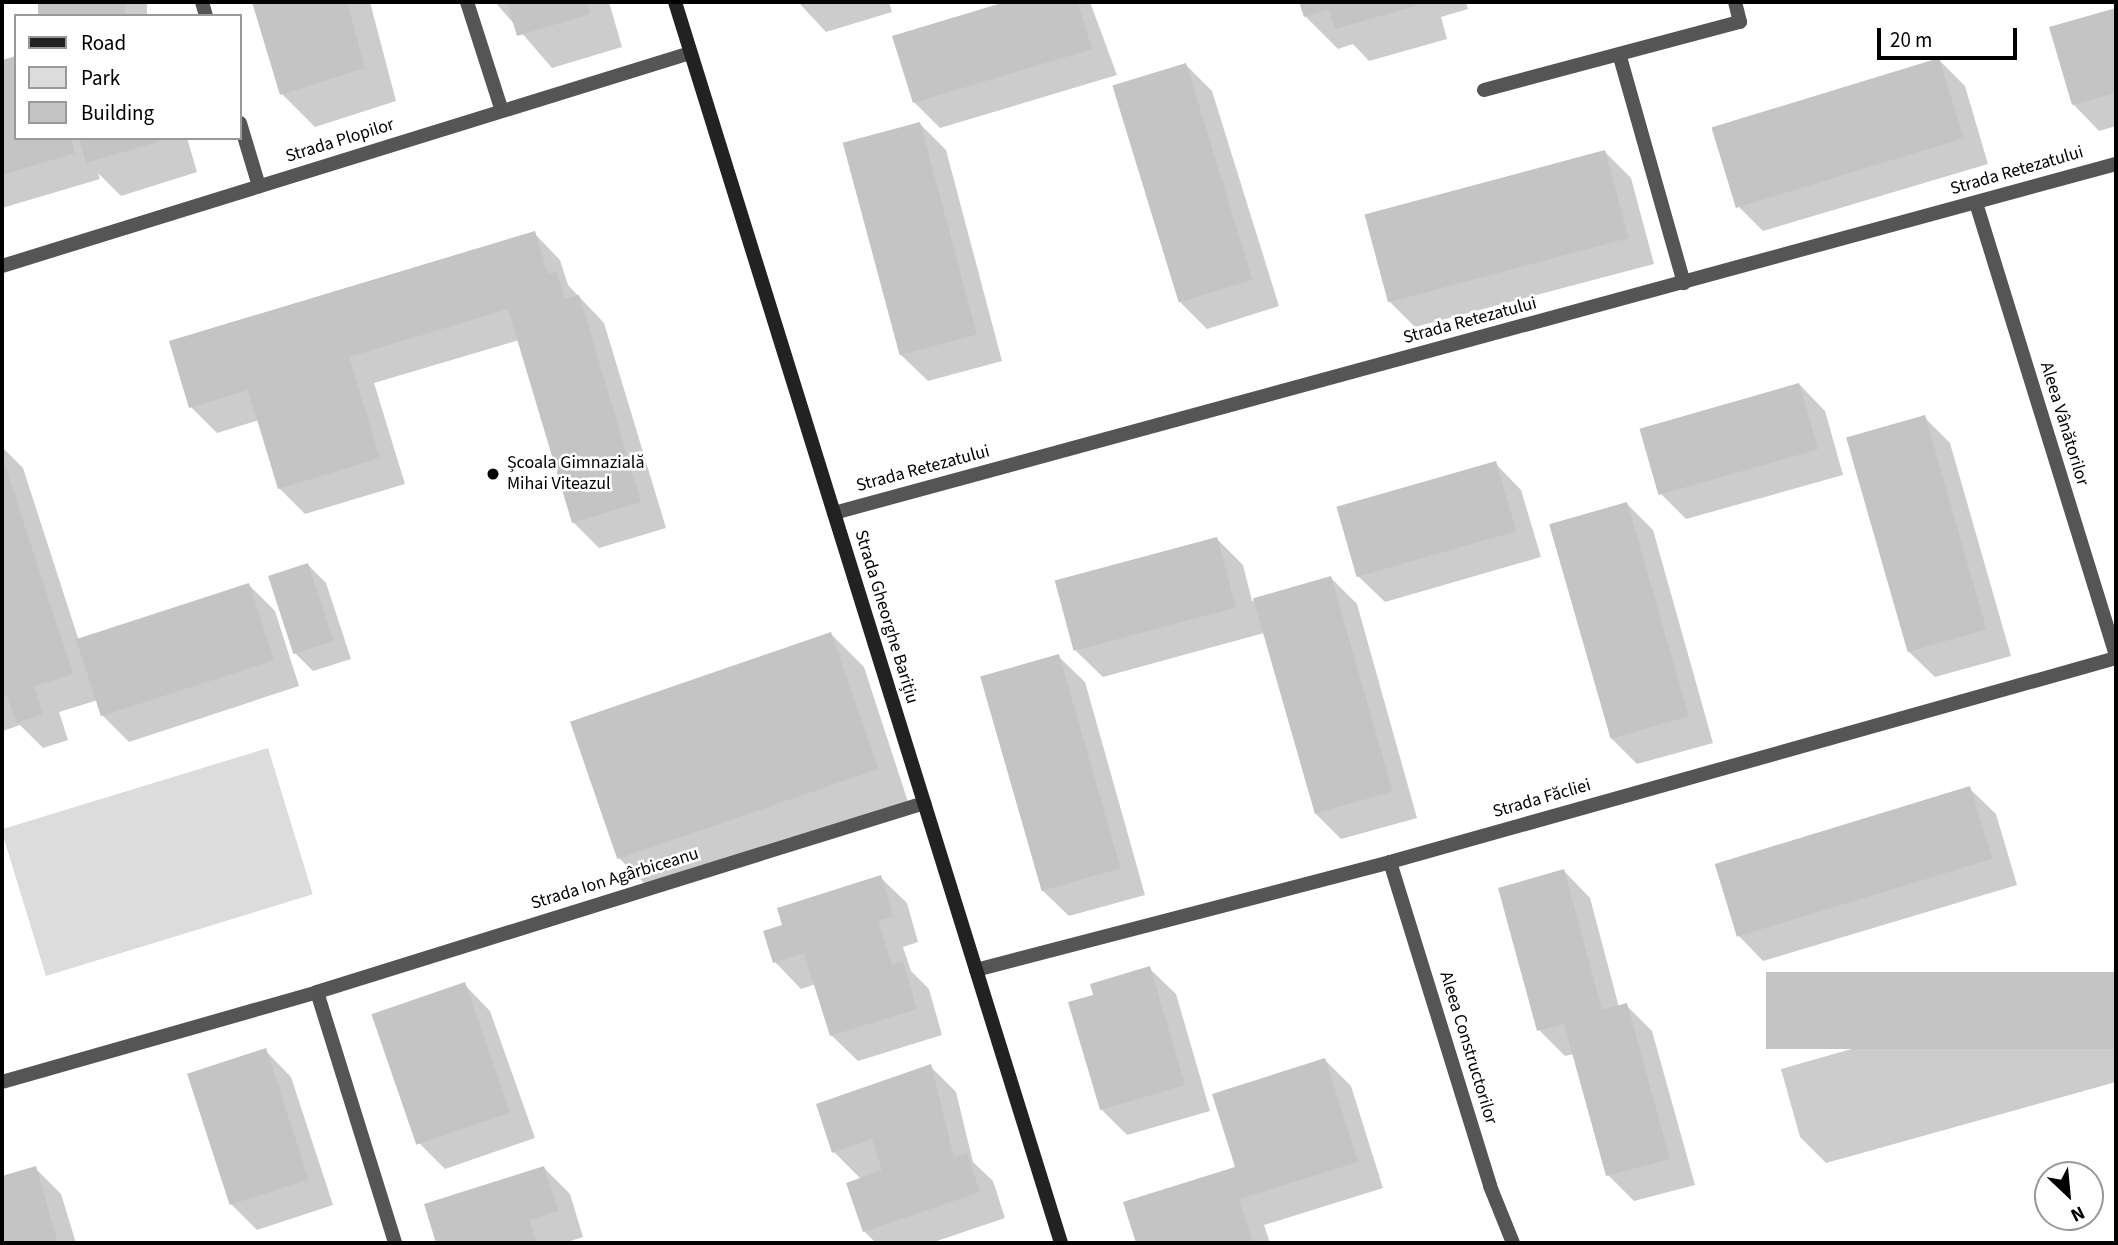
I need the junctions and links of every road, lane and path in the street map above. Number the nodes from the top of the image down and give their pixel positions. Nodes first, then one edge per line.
1 (467, 2) edge
2 (675, 2) edge
3 (1735, 2) edge
4 (690, 53) junction
5 (1620, 57) junction
6 (1484, 90) dead end
7 (502, 111) junction
8 (242, 130) edge
9 (2116, 163) edge
10 (259, 186) junction
11 (1976, 203) junction
12 (2, 266) edge
13 (1684, 283) junction
14 (834, 513) junction
15 (2116, 657) edge
16 (924, 803) junction
17 (1390, 862) junction
18 (976, 970) junction
19 (317, 992) junction
20 (2, 1082) edge
21 (395, 1243) edge
22 (1061, 1243) edge
23 (1513, 1243) edge

1 - 7 street
2 - 4 street, Strada Gheorghe Barițiu
3 - 5 street
4 - 7 street, Strada Plopilor
4 - 14 street, Strada Gheorghe Barițiu
5 - 6 street
5 - 13 street
7 - 10 street, Strada Plopilor
8 - 10 street
9 - 11 street, Strada Retezatului
10 - 12 street, Strada Plopilor
11 - 13 street, Strada Retezatului
11 - 15 street, Aleea Vânătorilor
13 - 14 street, Strada Retezatului
14 - 16 street, Strada Gheorghe Barițiu
15 - 17 street, Strada Făcliei
16 - 18 street, Strada Gheorghe Barițiu
16 - 19 street, Strada Ion Agârbiceanu
17 - 18 street, Strada Făcliei
17 - 23 street, Aleea Constructorilor
18 - 22 street, Strada Gheorghe Barițiu
19 - 20 street, Strada Ion Agârbiceanu
19 - 21 street

